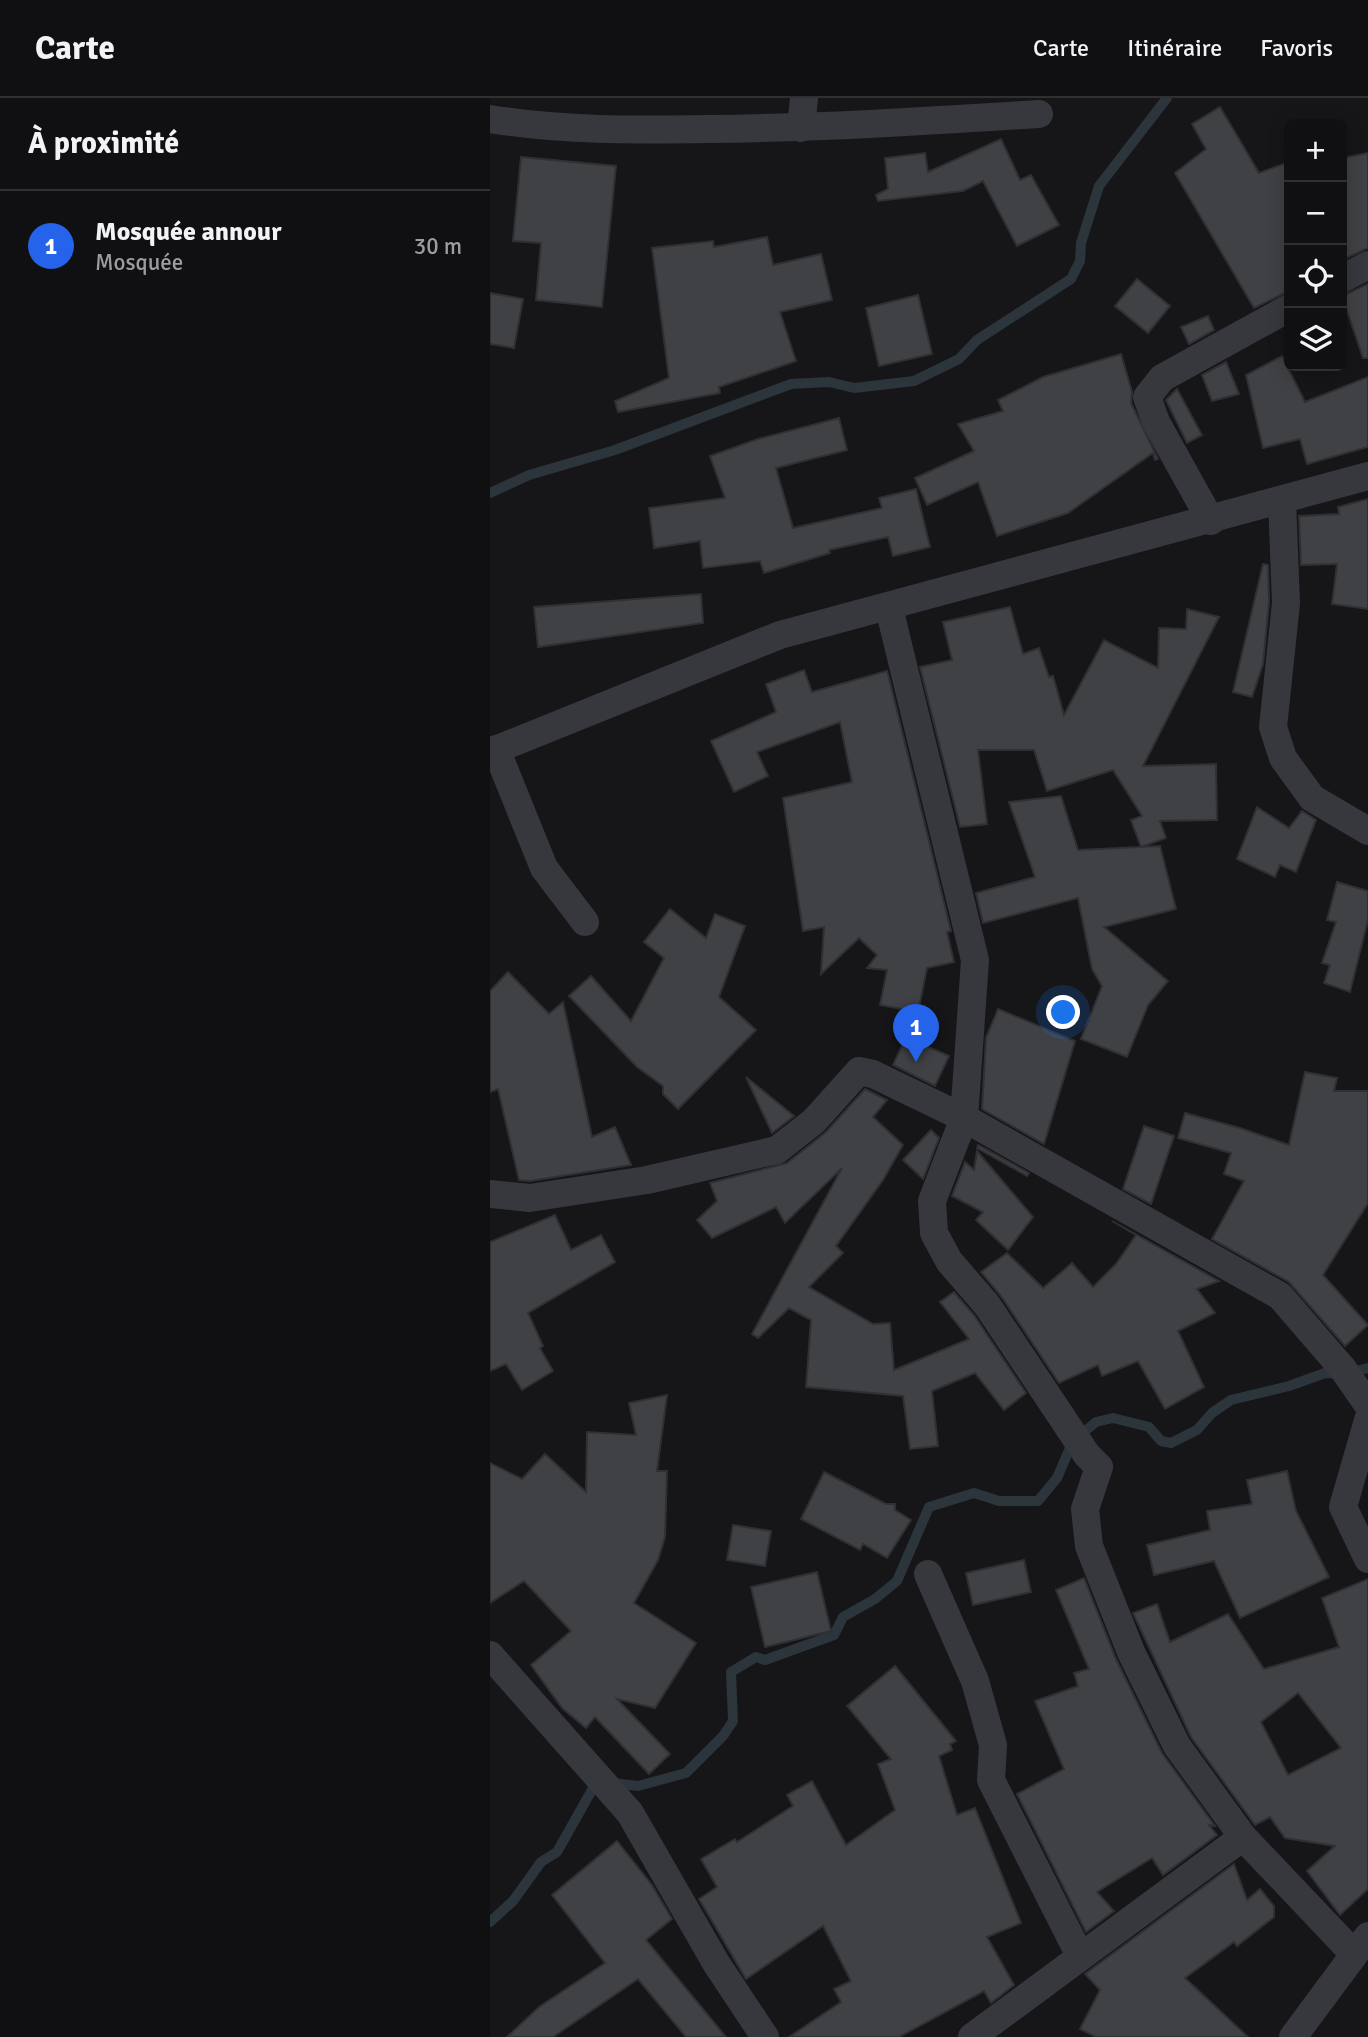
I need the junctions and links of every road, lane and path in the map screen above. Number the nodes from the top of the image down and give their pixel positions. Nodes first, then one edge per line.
1 (804, 98) edge
2 (1039, 114) dead end
3 (490, 119) edge
4 (802, 128) junction
5 (1368, 265) edge
6 (1347, 276) edge
7 (1284, 311) edge
8 (1368, 476) edge
9 (1282, 500) junction
10 (1211, 521) junction
11 (889, 608) junction
12 (493, 751) edge
13 (1368, 831) edge
14 (585, 922) dead end
15 (964, 1118) junction
16 (490, 1194) edge
17 (1368, 1405) edge
18 (1368, 1420) edge
19 (1368, 1559) edge
20 (928, 1574) dead end
21 (490, 1655) edge
22 (1243, 1837) junction
23 (1361, 1945) edge
24 (1080, 1956) junction
25 (765, 2037) edge
26 (972, 2037) edge
27 (1293, 2037) edge

1 - 4 street
2 - 4 street
3 - 4 street
5 - 6 street
7 - 10 street
8 - 9 street
9 - 10 street
9 - 13 street
10 - 11 street
11 - 12 street
11 - 15 street
12 - 14 street
15 - 16 street
15 - 17 street
15 - 22 street
18 - 19 street
20 - 24 street
21 - 25 street
22 - 23 street
22 - 24 street
23 - 27 street
24 - 26 street

